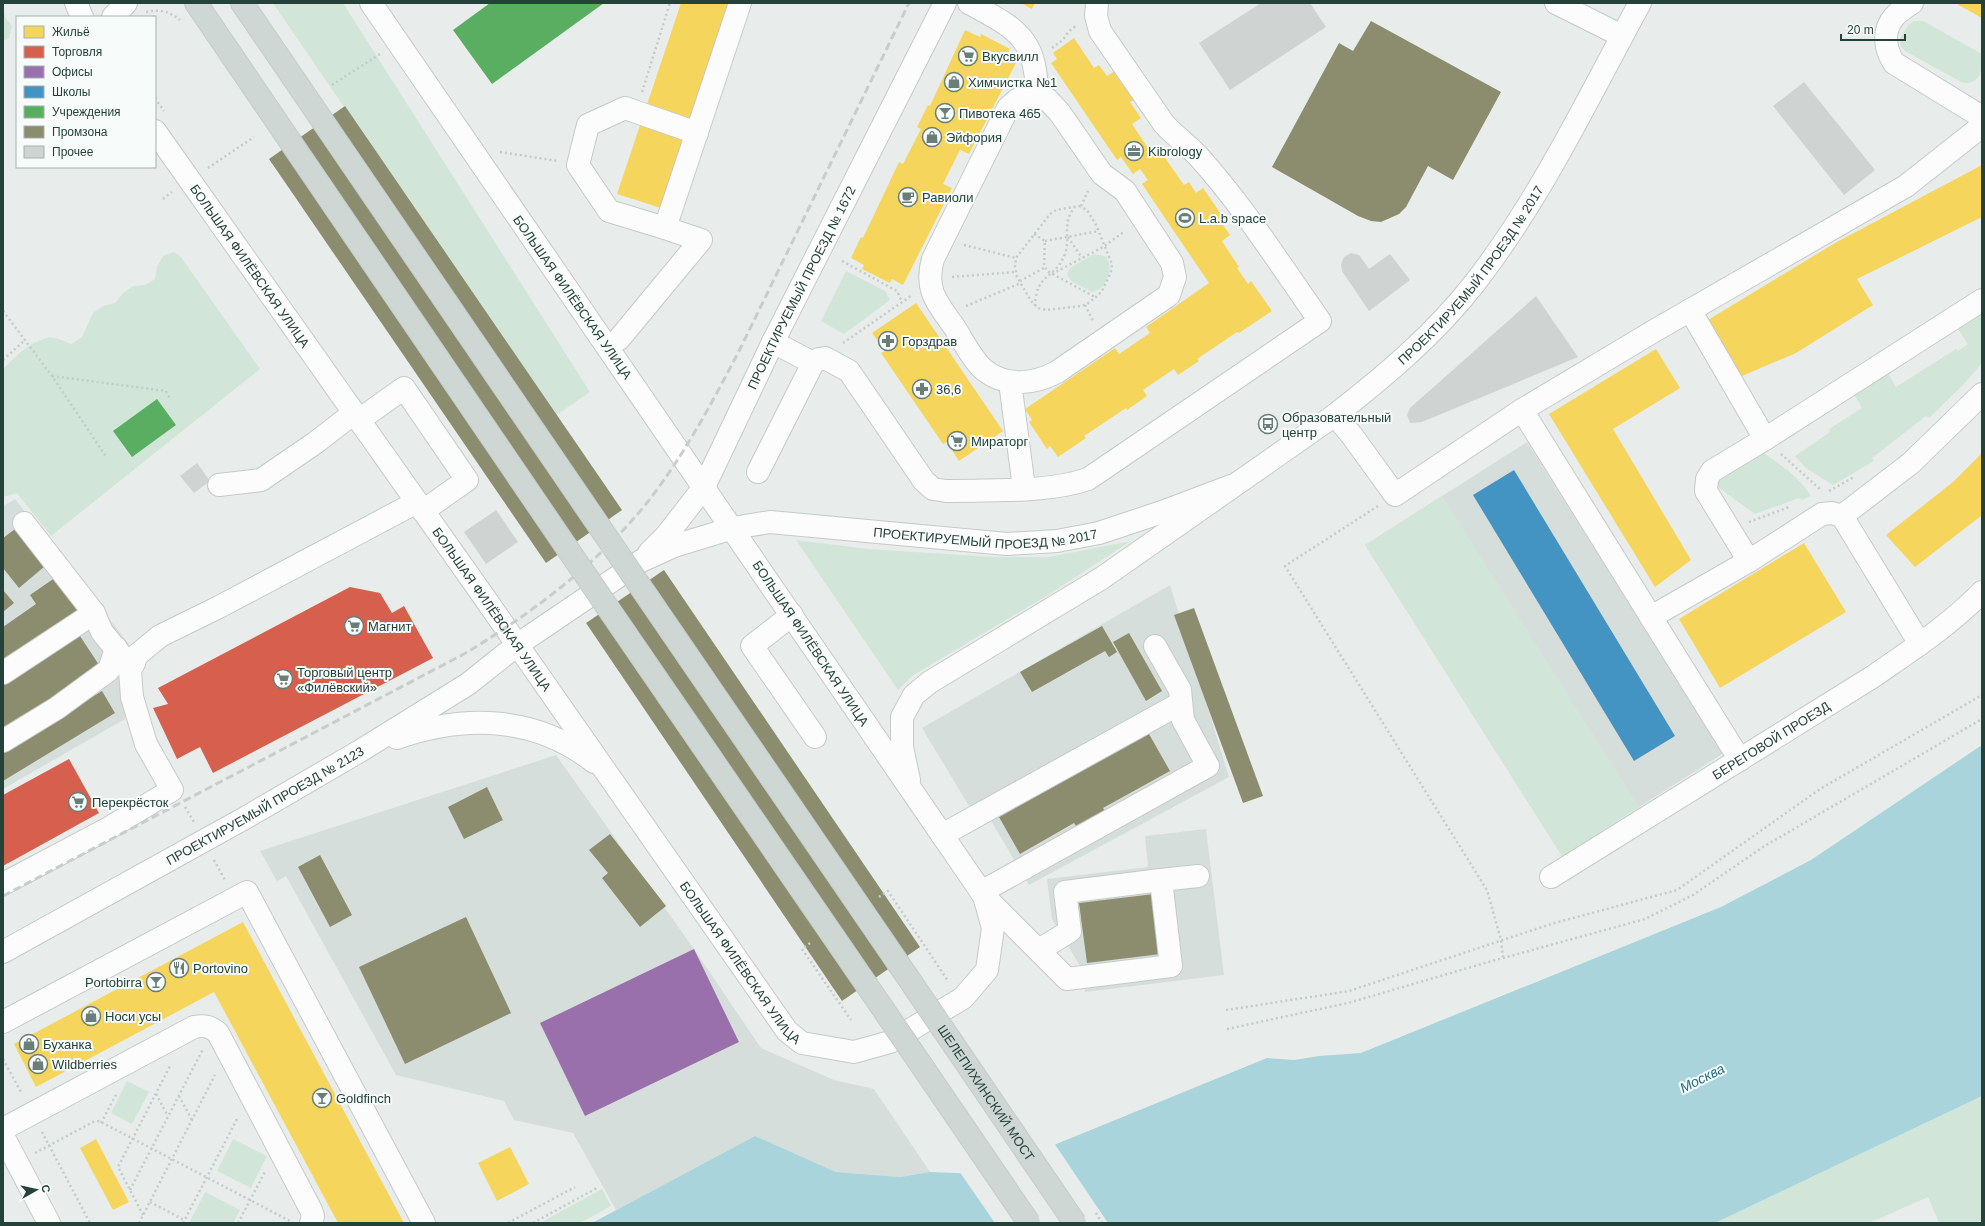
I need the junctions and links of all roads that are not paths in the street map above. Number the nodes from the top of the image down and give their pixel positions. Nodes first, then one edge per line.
1 (76, 3) edge
2 (106, 3) edge
3 (242, 3) edge
4 (371, 3) edge
5 (740, 3) edge
6 (945, 3) edge
7 (969, 3) edge
8 (1097, 3) edge
9 (1556, 3) edge
10 (1640, 3) edge
11 (1912, 3) edge
12 (134, 8) edge
13 (201, 10) edge
14 (185, 12) edge
15 (82, 16) edge
16 (102, 16) edge
17 (115, 16) edge
18 (1622, 36) junction
19 (1038, 96) junction
20 (1982, 117) edge
21 (1982, 126) edge
22 (156, 132) edge
23 (697, 134) junction
24 (665, 228) junction
25 (1982, 300) edge
26 (1690, 310) junction
27 (619, 339) dead end
28 (773, 342) junction
29 (822, 362) junction
30 (1010, 382) junction
31 (1982, 394) edge
32 (1522, 410) junction
33 (1335, 415) junction
34 (356, 416) junction
35 (1765, 439) junction
36 (758, 472) dead end
37 (219, 485) dead end
38 (1231, 486) junction
39 (704, 488) junction
40 (1024, 488) junction
41 (420, 506) junction
42 (1842, 516) junction
43 (24, 523) dead end
44 (733, 528) junction
45 (641, 561) junction
46 (1749, 561) junction
47 (1982, 592) edge
48 (94, 614) junction
49 (792, 615) junction
50 (1651, 617) junction
51 (1920, 644) junction
52 (517, 645) junction
53 (1155, 646) dead end
54 (116, 648) junction
55 (134, 663) junction
56 (3, 673) edge
57 (1181, 703) junction
58 (815, 737) dead end
59 (3, 741) edge
60 (360, 751) junction
61 (1740, 760) junction
62 (606, 772) junction
63 (913, 792) junction
64 (942, 835) junction
65 (1198, 876) dead end
66 (1551, 877) dead end
67 (1161, 880) junction
68 (3, 884) edge
69 (983, 894) junction
70 (1039, 950) junction
71 (3, 952) edge
72 (3, 1022) edge
73 (3, 1129) edge
74 (3, 1136) edge
75 (49, 1223) edge
76 (311, 1223) edge
77 (424, 1223) edge
78 (1029, 1223) edge
79 (1075, 1223) edge

1 - 15 street
2 - 16 street
3 - 79 main road, ШЕЛЕПИХИНСКИЙ МОСТ, bridge
4 - 39 street, БОЛЬШАЯ ФИЛЁВСКАЯ УЛИЦА
5 - 23 street
6 - 28 street, ПРОЕКТИРУЕМЫЙ ПРОЕЗД № 1672
7 - 19 street
8 - 40 street
9 - 18 street
10 - 18 street, ПРОЕКТИРУЕМЫЙ ПРОЕЗД № 2017
11 - 20 street
12 - 17 street
13 - 14 street
13 - 78 main road, bridge
18 - 33 street, ПРОЕКТИРУЕМЫЙ ПРОЕЗД № 2017
19 - 30 street
19 - 30 street
21 - 26 street
22 - 34 street, БОЛЬШАЯ ФИЛЁВСКАЯ УЛИЦА
23 - 24 street
23 - 24 street
24 - 27 street
25 - 35 street
26 - 32 street
26 - 35 street
28 - 29 street
28 - 39 street, ПРОЕКТИРУЕМЫЙ ПРОЕЗД № 1672
29 - 36 street
29 - 40 street
30 - 40 street
31 - 42 street
32 - 33 street
32 - 50 street
33 - 38 street, ПРОЕКТИРУЕМЫЙ ПРОЕЗД № 2017
34 - 37 street
34 - 41 street, БОЛЬШАЯ ФИЛЁВСКАЯ УЛИЦА
34 - 41 street
35 - 46 street
38 - 44 street, ПРОЕКТИРУЕМЫЙ ПРОЕЗД № 2017
38 - 63 street, ПРОЕКТИРУЕМЫЙ ПРОЕЗД № 2017
39 - 44 street, БОЛЬШАЯ ФИЛЁВСКАЯ УЛИЦА
39 - 45 street, ПРОЕКТИРУЕМЫЙ ПРОЕЗД № 1672
41 - 52 street, БОЛЬШАЯ ФИЛЁВСКАЯ УЛИЦА
41 - 55 street
42 - 46 street
42 - 51 street
43 - 48 street
44 - 45 street, ПРОЕКТИРУЕМЫЙ ПРОЕЗД № 2017
44 - 49 street, БОЛЬШАЯ ФИЛЁВСКАЯ УЛИЦА
45 - 52 street, ПРОЕКТИРУЕМЫЙ ПРОЕЗД № 2123
46 - 50 street
47 - 51 street, БЕРЕГОВОЙ ПРОЕЗД
48 - 54 street
48 - 56 street
49 - 58 street
49 - 63 street, БОЛЬШАЯ ФИЛЁВСКАЯ УЛИЦА
50 - 61 street
51 - 61 street, БЕРЕГОВОЙ ПРОЕЗД
52 - 60 street, ПРОЕКТИРУЕМЫЙ ПРОЕЗД № 2123
52 - 62 street, БОЛЬШАЯ ФИЛЁВСКАЯ УЛИЦА
53 - 57 street
54 - 55 street
54 - 59 street
55 - 68 street
57 - 64 street
57 - 69 street
60 - 62 street
60 - 71 street, ПРОЕКТИРУЕМЫЙ ПРОЕЗД № 2123
61 - 66 street, БЕРЕГОВОЙ ПРОЕЗД
62 - 69 street, БОЛЬШАЯ ФИЛЁВСКАЯ УЛИЦА
63 - 64 street, БОЛЬШАЯ ФИЛЁВСКАЯ УЛИЦА
64 - 69 street, БОЛЬШАЯ ФИЛЁВСКАЯ УЛИЦА
65 - 67 street
67 - 70 street
67 - 70 street
69 - 70 street
72 - 77 street
73 - 76 street
74 - 75 street

